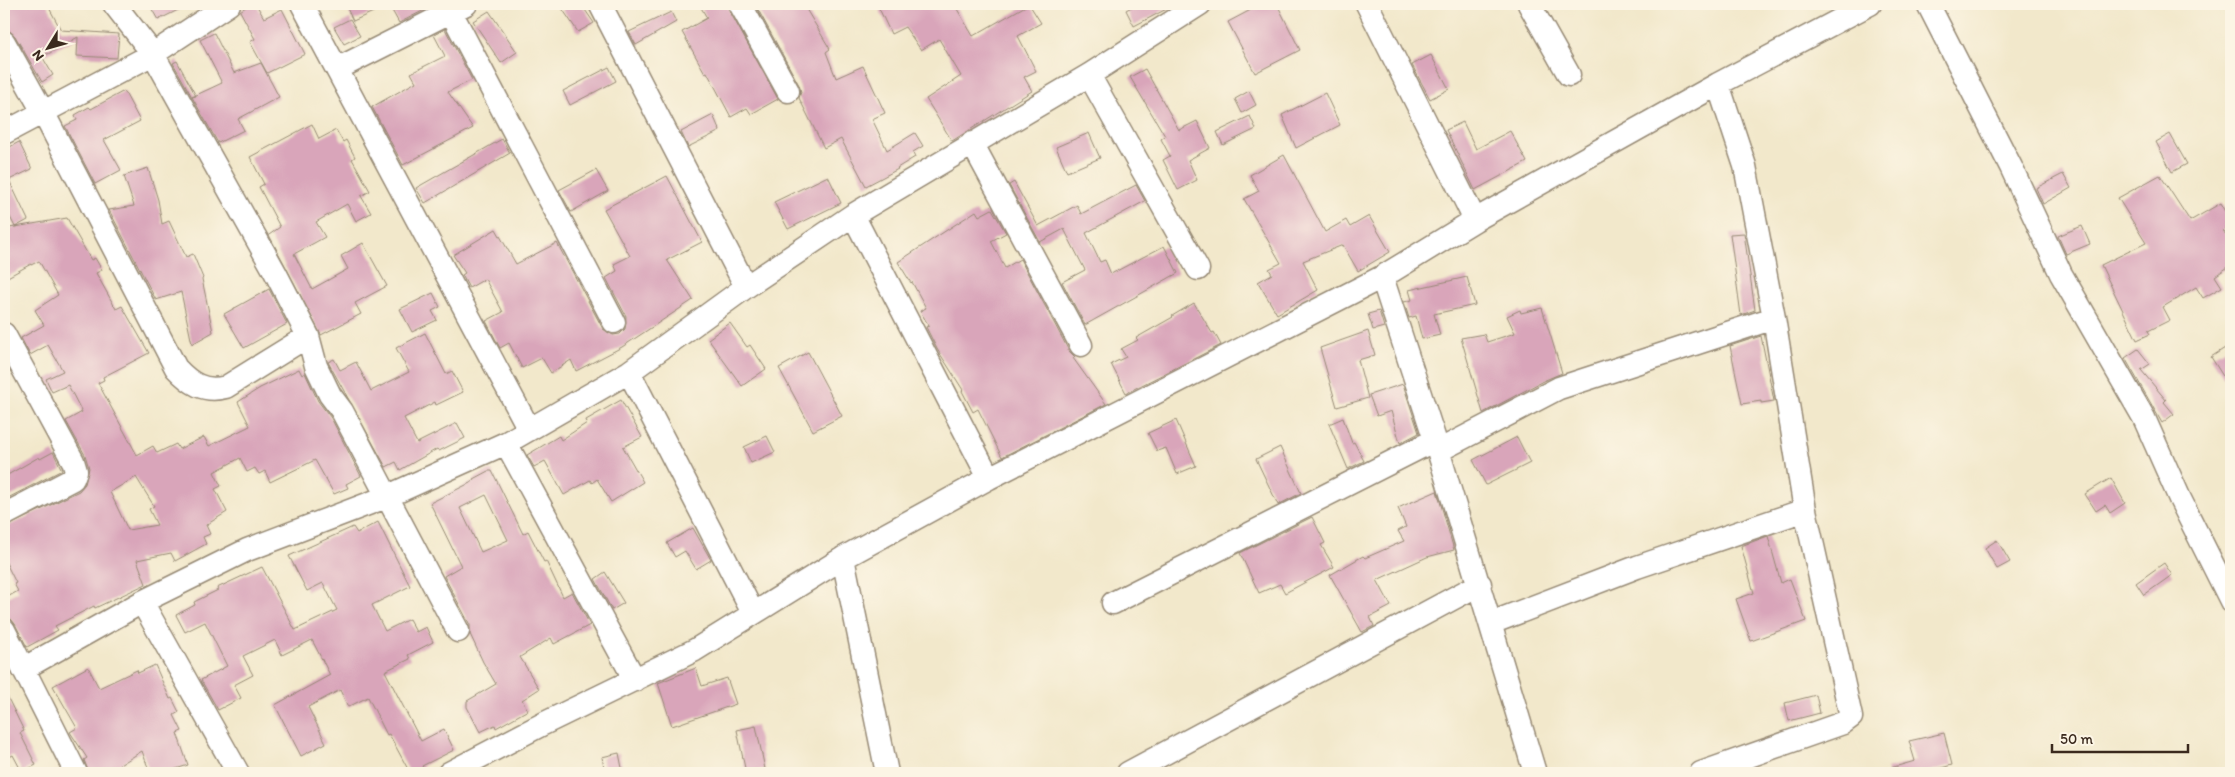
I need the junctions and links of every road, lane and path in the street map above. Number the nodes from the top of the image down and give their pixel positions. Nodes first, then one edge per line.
1 (114, 4) edge
2 (229, 4) edge
3 (302, 4) edge
4 (600, 4) edge
5 (740, 4) edge
6 (1367, 4) edge
7 (1529, 4) edge
8 (1870, 4) edge
9 (1928, 4) edge
10 (1194, 5) edge
11 (458, 8) edge
12 (4, 42) edge
13 (153, 54) junction
14 (337, 69) junction
15 (1089, 75) junction
16 (1569, 75) dead end
17 (1718, 84) junction
18 (788, 91) dead end
19 (43, 112) junction
20 (4, 132) edge
21 (972, 143) junction
22 (853, 215) junction
23 (1475, 220) junction
24 (1198, 269) dead end
25 (1382, 277) junction
26 (746, 287) junction
27 (1774, 318) junction
28 (614, 322) dead end
29 (4, 334) edge
30 (308, 336) junction
31 (1081, 344) dead end
32 (628, 372) junction
33 (529, 429) junction
34 (506, 443) junction
35 (1437, 446) junction
36 (989, 478) junction
37 (386, 496) junction
38 (1805, 510) junction
39 (4, 515) edge
40 (843, 558) junction
41 (1480, 584) junction
42 (2231, 601) edge
43 (142, 602) junction
44 (1113, 603) dead end
45 (753, 613) junction
46 (1491, 622) junction
47 (4, 630) edge
48 (458, 631) dead end
49 (23, 669) junction
50 (635, 680) junction
51 (76, 773) edge
52 (238, 773) edge
53 (448, 773) edge
54 (887, 773) edge
55 (1128, 773) edge
56 (1535, 773) edge
57 (1701, 773) edge

1 - 13 street
2 - 13 street
3 - 14 street
4 - 26 street
5 - 18 street
6 - 23 street
7 - 16 street
8 - 17 street
9 - 42 street
10 - 15 street
11 - 14 street
11 - 28 street
12 - 19 street
13 - 19 street
13 - 30 street
14 - 33 street
15 - 21 street
15 - 24 street
17 - 23 street
17 - 27 street
19 - 20 street
19 - 30 street
21 - 22 street
21 - 31 street
22 - 26 street
22 - 36 street
23 - 25 street
25 - 35 street
25 - 36 street
26 - 32 street
27 - 35 street
27 - 38 street
29 - 39 street
30 - 37 street
32 - 33 street
32 - 45 street
33 - 34 street
34 - 37 street
34 - 50 street
35 - 41 street
35 - 44 street
36 - 40 street
37 - 43 street
37 - 48 street
38 - 46 street
38 - 57 street
40 - 45 street
40 - 54 street
41 - 46 street
41 - 55 street
43 - 49 street
43 - 52 street
45 - 50 street
46 - 56 street
47 - 49 street
49 - 51 street
50 - 53 street

